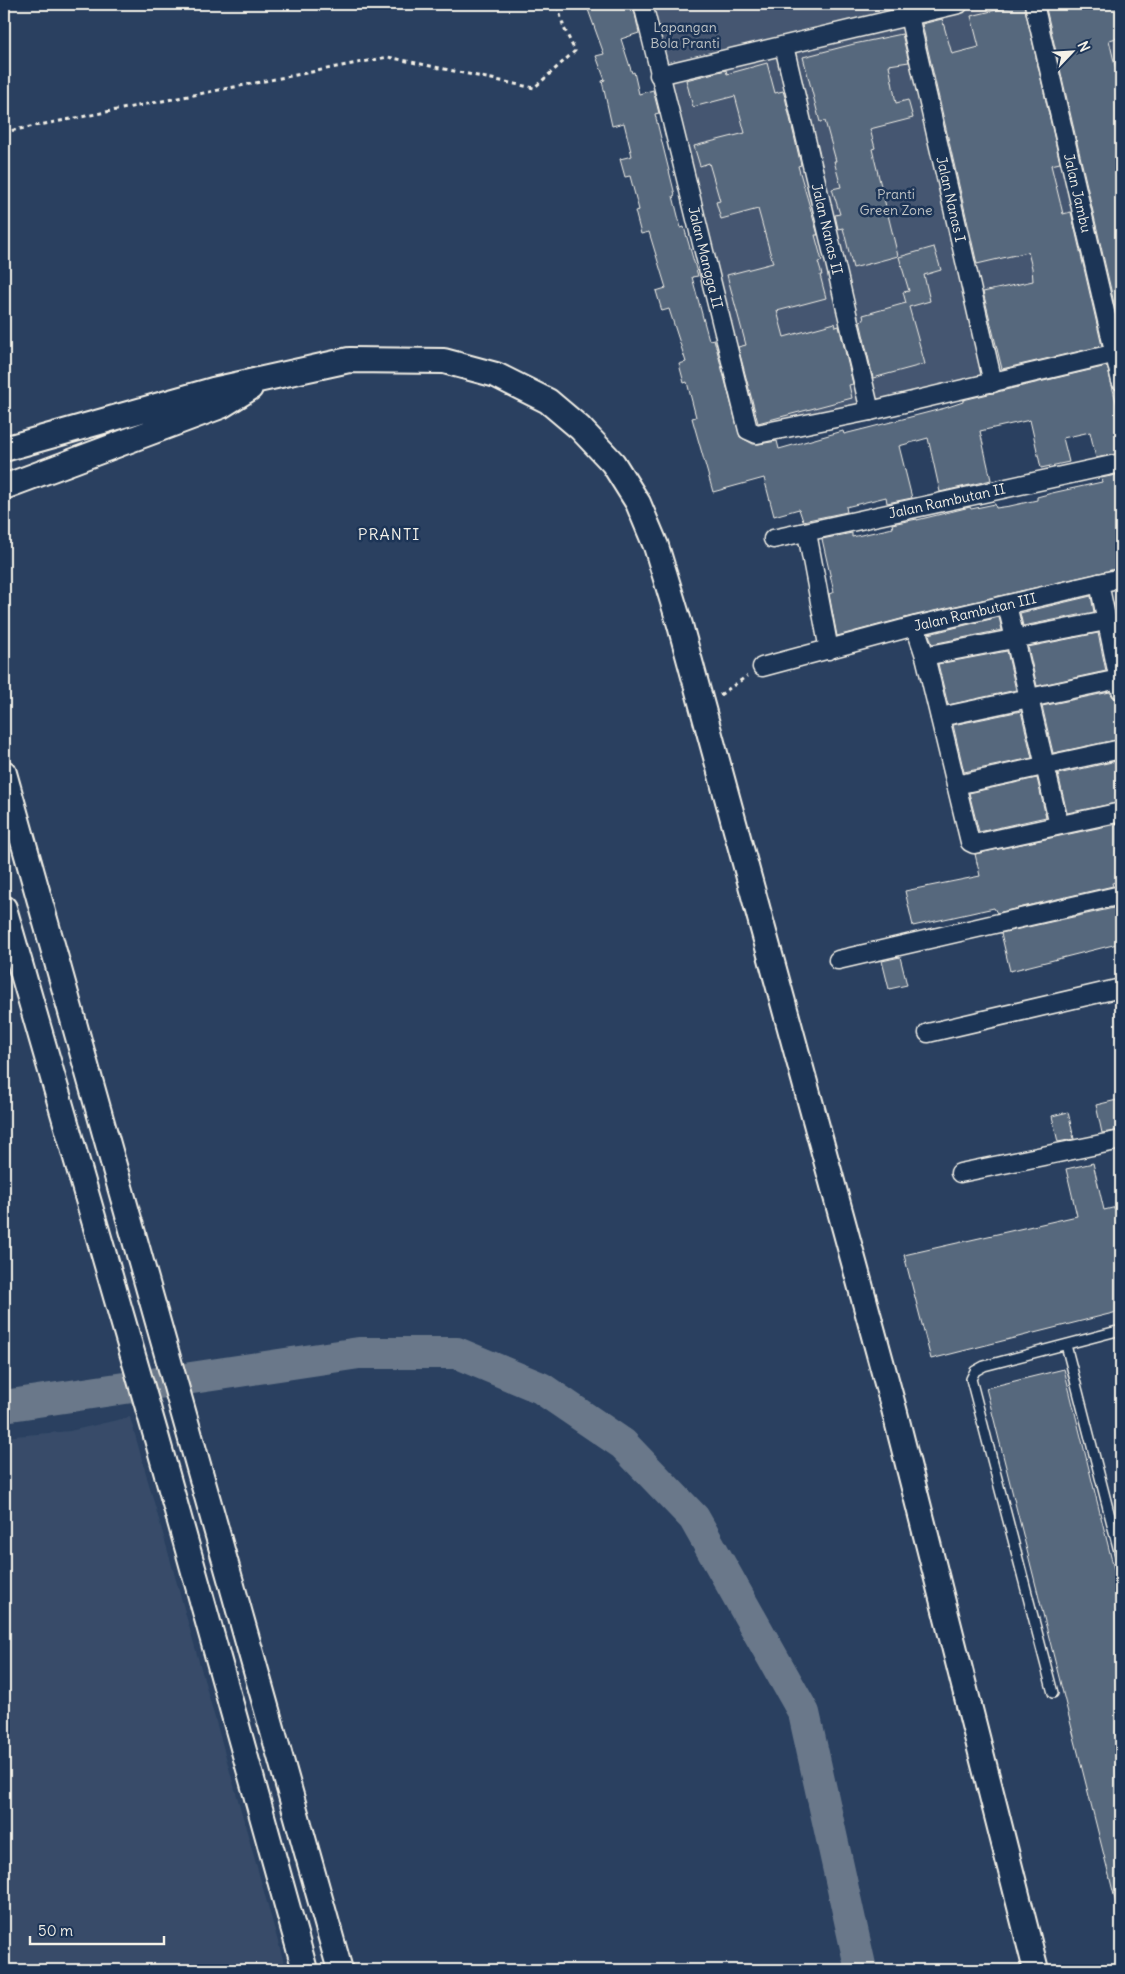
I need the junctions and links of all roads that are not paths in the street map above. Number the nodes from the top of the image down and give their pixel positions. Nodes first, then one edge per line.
1 (642, 4) edge
2 (959, 4) edge
3 (1034, 4) edge
4 (909, 16) junction
5 (784, 46) junction
6 (659, 75) junction
7 (1118, 353) edge
8 (265, 379) junction
9 (1121, 381) edge
10 (993, 383) junction
11 (870, 411) junction
12 (4, 449) edge
13 (1121, 464) edge
14 (38, 475) junction
15 (4, 487) edge
16 (4, 503) edge
17 (807, 533) junction
18 (772, 539) dead end
19 (1121, 578) edge
20 (1099, 583) junction
21 (1007, 605) junction
22 (1106, 621) junction
23 (915, 626) junction
24 (1015, 640) junction
25 (829, 650) junction
26 (925, 656) junction
27 (762, 667) road end
28 (1120, 684) edge
29 (1029, 699) junction
30 (940, 716) junction
31 (1121, 749) edge
32 (1044, 766) junction
33 (4, 772) edge
34 (956, 785) junction
35 (1121, 812) edge
36 (1059, 826) junction
37 (1121, 895) edge
38 (4, 908) edge
39 (838, 960) dead end
40 (1121, 988) edge
41 (928, 1033) dead end
42 (1121, 1140) edge
43 (960, 1173) dead end
44 (1121, 1330) edge
45 (1066, 1345) junction
46 (1121, 1559) edge
47 (1053, 1693) dead end
48 (305, 1970) edge
49 (340, 1970) edge
50 (1036, 1970) edge

1 - 6 street, Jalan Mangga II
2 - 4 street
3 - 7 street, Jalan Jambu
4 - 5 street
4 - 10 street, Jalan Nanas I
5 - 6 street
5 - 11 street, Jalan Nanas II
6 - 11 street, Jalan Mangga II
7 - 9 street, Jalan Jambu
7 - 10 street
8 - 12 main road
8 - 14 main road
8 - 50 main road
10 - 11 street
13 - 17 street, Jalan Rambutan II
14 - 15 main road
14 - 16 main road
17 - 18 street, Jalan Rambutan II
17 - 25 street
19 - 20 street, Jalan Rambutan III
20 - 21 street, Jalan Rambutan III
20 - 22 street
21 - 23 street, Jalan Rambutan III
21 - 24 street
22 - 24 street
22 - 28 street
23 - 25 street, Jalan Rambutan III
23 - 26 street
24 - 26 street
24 - 29 street
25 - 27 street, Jalan Rambutan III
26 - 30 street
28 - 29 street
29 - 30 street
29 - 32 street
30 - 34 street
31 - 32 street
32 - 34 street
32 - 36 street
33 - 49 main road
34 - 36 street
35 - 36 street
37 - 39 street
38 - 48 main road
40 - 41 street
42 - 43 street
44 - 45 lane
45 - 46 lane
45 - 47 lane

